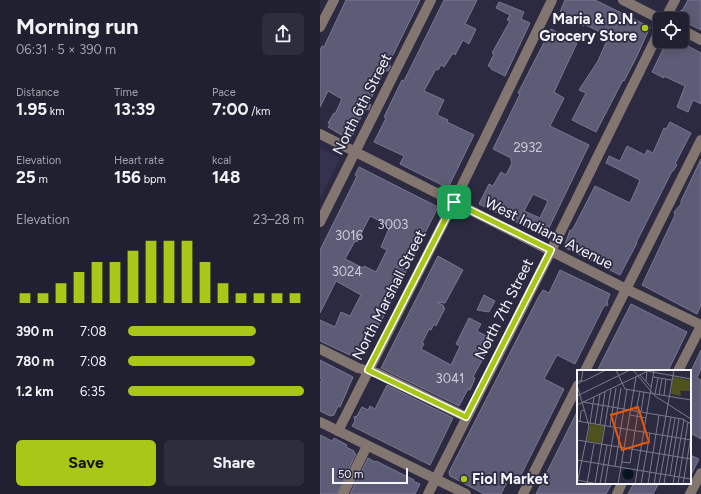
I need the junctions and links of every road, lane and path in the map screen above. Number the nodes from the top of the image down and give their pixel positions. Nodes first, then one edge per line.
1 (334, 0) edge
2 (431, 0) edge
3 (552, 0) edge
4 (623, 0) edge
5 (675, 0) edge
6 (669, 12) edge
7 (653, 15) edge
8 (320, 27) edge
9 (689, 34) edge
10 (701, 40) edge
11 (653, 44) edge
12 (320, 134) edge
13 (701, 140) edge
14 (355, 152) junction
15 (454, 202) junction
16 (320, 222) edge
17 (551, 250) junction
18 (626, 289) junction
19 (701, 326) edge
20 (320, 349) edge
21 (368, 370) junction
22 (586, 370) edge
23 (679, 370) edge
24 (577, 387) edge
25 (466, 417) junction
26 (320, 422) edge
27 (338, 431) junction
28 (367, 446) junction
29 (701, 473) edge
30 (436, 479) junction
31 (622, 484) edge
32 (343, 494) edge
33 (428, 494) edge
34 (466, 494) edge
35 (523, 494) edge
36 (617, 494) edge
37 (690, 494) edge

1 - 8 street
2 - 14 street, North 6th Street
3 - 15 street, North Marshall Street
4 - 7 street
5 - 6 street
9 - 10 street
11 - 17 street, North 7th Street
12 - 14 street, West Indiana Avenue
13 - 18 street
14 - 15 street, West Indiana Avenue
14 - 16 street, North 6th Street
15 - 17 street, West Indiana Avenue
15 - 21 street, North Marshall Street
17 - 18 street, West Indiana Avenue
17 - 25 street, North 7th Street
18 - 19 street, West Indiana Avenue
18 - 22 street
19 - 23 street
20 - 21 street
21 - 25 street
21 - 27 street, North Marshall Street
24 - 35 street
25 - 30 street, North 7th Street
26 - 27 street
27 - 28 street
28 - 30 street
28 - 32 street
29 - 37 street
30 - 33 street, North 7th Street
30 - 34 street
31 - 36 street

